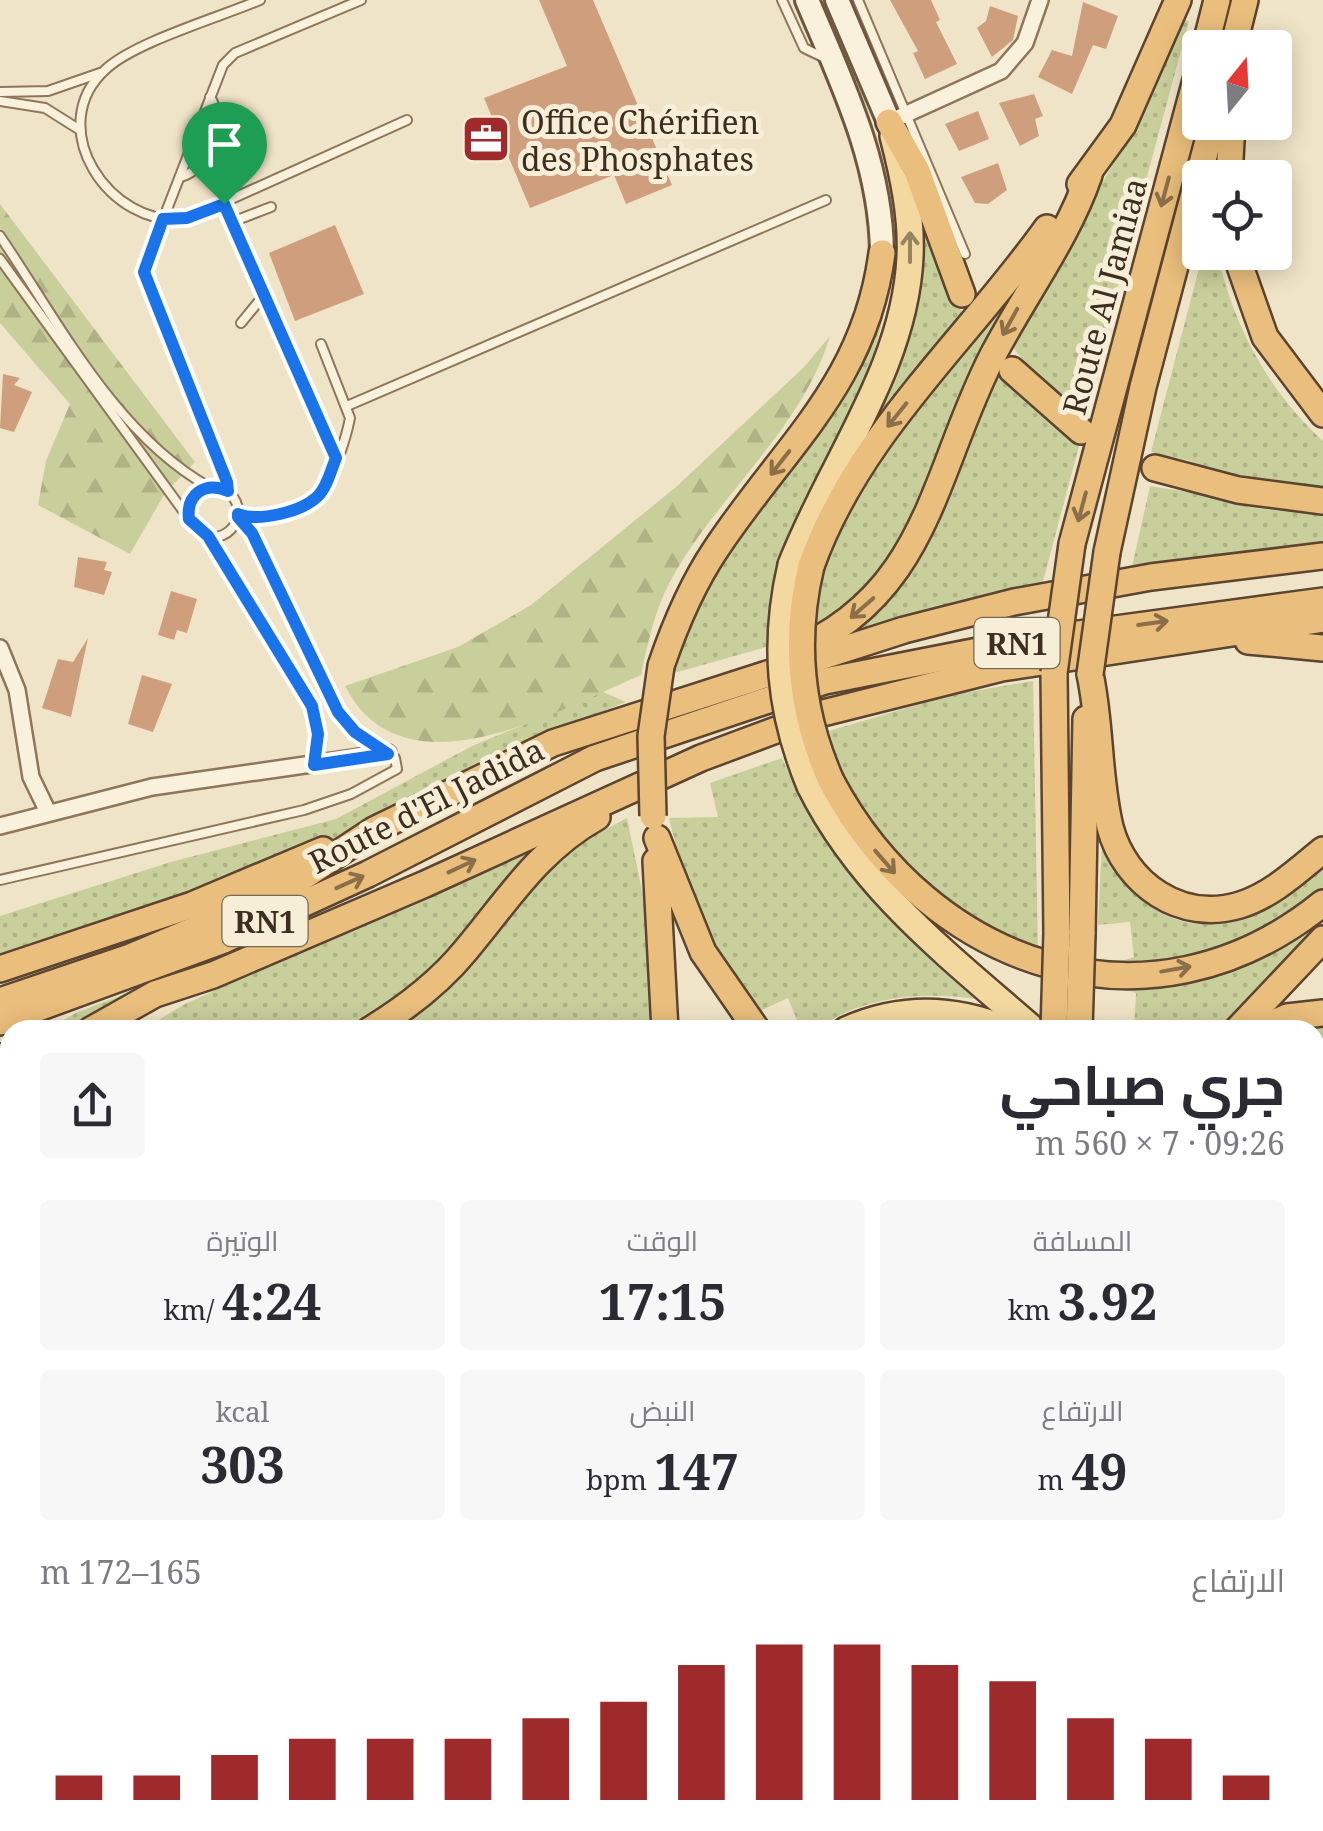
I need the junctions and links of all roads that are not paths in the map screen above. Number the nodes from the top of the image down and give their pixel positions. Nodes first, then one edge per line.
1 (260, 0) edge
2 (360, 0) edge
3 (782, 0) edge
4 (807, 0) edge
5 (836, 0) edge
6 (858, 0) edge
7 (1040, 0) edge
8 (1178, 0) edge
9 (1217, 0) edge
10 (1246, 0) edge
11 (1210, 30) edge
12 (1237, 30) edge
13 (1243, 30) edge
14 (833, 62) junction
15 (104, 70) junction
16 (0, 92) edge
17 (210, 98) junction
18 (0, 100) edge
19 (899, 118) junction
20 (407, 120) dead end
21 (80, 130) junction
22 (1182, 132) edge
23 (1207, 140) edge
24 (1089, 175) junction
25 (180, 176) junction
26 (826, 200) dead end
27 (224, 204) junction
28 (271, 206) dead end
29 (163, 219) junction
30 (232, 222) junction
31 (0, 236) edge
32 (882, 253) joint
33 (965, 254) dead end
34 (0, 259) edge
35 (1241, 270) edge
36 (962, 294) dead end
37 (264, 295) junction
38 (241, 323) dead end
39 (321, 344) dead end
40 (1012, 370) dead end
41 (347, 406) junction
42 (1323, 414) edge
43 (1081, 430) dead end
44 (336, 458) junction
45 (1154, 468) dead end
46 (209, 487) junction
47 (228, 491) junction
48 (1323, 501) edge
49 (238, 515) junction
50 (189, 519) junction
51 (208, 536) junction
52 (1323, 556) edge
53 (801, 565) junction
54 (1323, 601) edge
55 (1323, 619) edge
56 (1214, 638) junction
57 (0, 648) edge
58 (1323, 648) edge
59 (1090, 674) junction
60 (698, 700) junction
61 (388, 754) junction
62 (702, 758) junction
63 (314, 765) junction
64 (820, 784) junction
65 (48, 812) junction
66 (0, 826) edge
67 (655, 827) junction
68 (374, 830) junction
69 (1323, 850) edge
70 (0, 880) edge
71 (1323, 903) edge
72 (1070, 933) junction
73 (1323, 939) edge
74 (0, 968) edge
75 (213, 975) junction
76 (0, 1001) edge
77 (1323, 1013) edge
78 (5, 1020) edge
79 (109, 1020) edge
80 (141, 1020) edge
81 (383, 1020) edge
82 (665, 1020) edge
83 (750, 1020) edge
84 (884, 1020) edge
85 (979, 1020) edge
86 (1023, 1020) edge
87 (1056, 1020) edge
88 (1079, 1020) edge
89 (1246, 1020) edge
90 (1279, 1020) edge

1 - 15 lane
2 - 17 lane
3 - 14 lane
4 - 14 main road
5 - 19 main road
6 - 19 lane
7 - 19 street
8 - 24 highway
9 - 11 highway
10 - 12 highway
10 - 13 highway
14 - 32 main road
15 - 16 lane
15 - 21 lane
17 - 25 lane
17 - 25 lane
18 - 21 lane
19 - 33 lane
19 - 36 highway
53 -> 19 main road
20 - 27 lane
21 - 29 lane
22 -> 72 highway, Route Al Jamiaa, bridge
23 - 59 highway, Route Al Jamiaa, bridge
24 -> 53 highway
24 -> 60 highway
25 - 29 lane
26 - 41 lane
27 - 29 lane
27 - 30 lane
28 - 30 lane
29 - 47 lane
30 - 37 lane
31 - 46 lane
32 -> 67 highway, bridge
34 - 50 lane
35 - 42 highway
37 - 38 lane
37 - 44 lane
39 - 41 lane
40 - 43 highway
41 - 44 lane
44 - 49 lane
45 - 48 highway
46 - 47 lane
46 - 50 lane
47 - 49 lane
49 - 51 lane
49 - 61 lane
50 - 51 lane
51 - 63 lane
52 - 60 highway, RN1
53 - 64 highway, bridge
78 -> 54 highway, Route d'El Jadida / RN1
55 - 56 highway
56 - 58 highway
56 - 62 highway
57 - 65 street
59 - 69 highway
59 - 72 highway
60 - 68 highway, Route d'El Jadida / RN1
61 - 63 street
61 - 70 lane
75 -> 62 highway
62 - 81 highway
63 - 65 street
64 -> 71 highway
64 - 86 main road
65 - 66 street
67 - 82 highway
67 - 83 highway
68 - 74 highway
68 - 76 highway, Route d'El Jadida / RN1
72 - 87 highway, bridge
72 - 88 highway, bridge
73 - 89 highway
75 - 79 highway
75 - 80 highway
77 - 90 highway
84 - 85 main road

